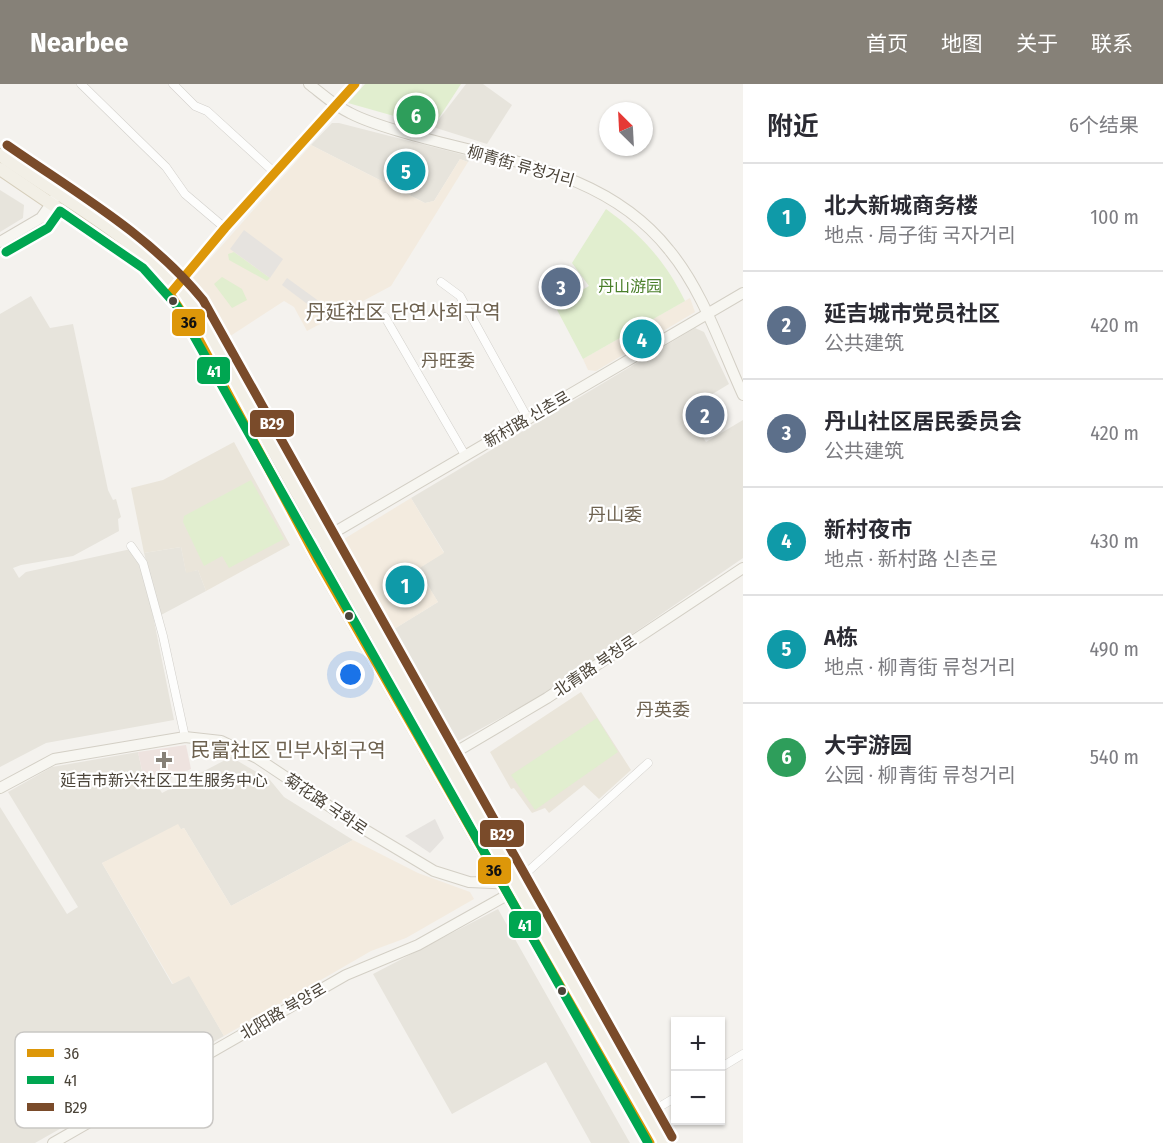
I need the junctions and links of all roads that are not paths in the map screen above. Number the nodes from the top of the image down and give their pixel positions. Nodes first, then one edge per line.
1 (81, 84) edge
2 (173, 84) edge
3 (309, 84) edge
4 (355, 84) edge
5 (336, 105) junction
6 (0, 155) edge
7 (0, 169) edge
8 (275, 172) junction
9 (55, 199) junction
10 (225, 228) junction
11 (0, 242) edge
12 (441, 282) dead end
13 (173, 289) junction
14 (743, 293) edge
15 (706, 315) junction
16 (385, 317) dead end
17 (743, 395) edge
18 (528, 419) junction
19 (465, 455) junction
20 (316, 543) junction
21 (131, 546) dead end
22 (743, 568) edge
23 (185, 737) junction
24 (444, 759) junction
25 (648, 763) dead end
26 (0, 788) edge
27 (508, 887) junction
28 (213, 1051) edge
29 (743, 1054) edge
30 (725, 1065) edge
31 (671, 1099) edge
32 (646, 1115) junction
33 (79, 1128) edge
34 (53, 1143) edge
35 (650, 1143) edge
36 (662, 1143) edge

1 - 10 street
2 - 8 street
3 - 5 street, 柳青街 류청거리
4 - 5 street
5 - 8 street
5 - 15 street, 柳青街 류청거리
6 - 9 main road
7 - 9 main road
8 - 10 street
9 - 11 street
9 - 13 main road
10 - 13 street
12 - 18 street
13 - 20 main road
14 - 15 street, 新村路 신촌로
15 - 17 street, 柳青街 류청거리
15 - 18 street, 新村路 신촌로
16 - 19 street
18 - 19 street, 新村路 신촌로
19 - 20 street, 新村路 신촌로
20 - 24 main road
20 - 27 main road
21 - 23 street
22 - 24 street, 北青路 북청로
23 - 26 street, 菊花路 국화로
23 - 27 street, 菊花路 국화로
24 - 27 main road
25 - 27 street
27 - 28 street, 北阳路 북양로
27 - 32 main road
27 - 35 main road
29 - 30 street
31 - 32 street
32 - 36 main road
33 - 34 street, 北阳路 북양로

